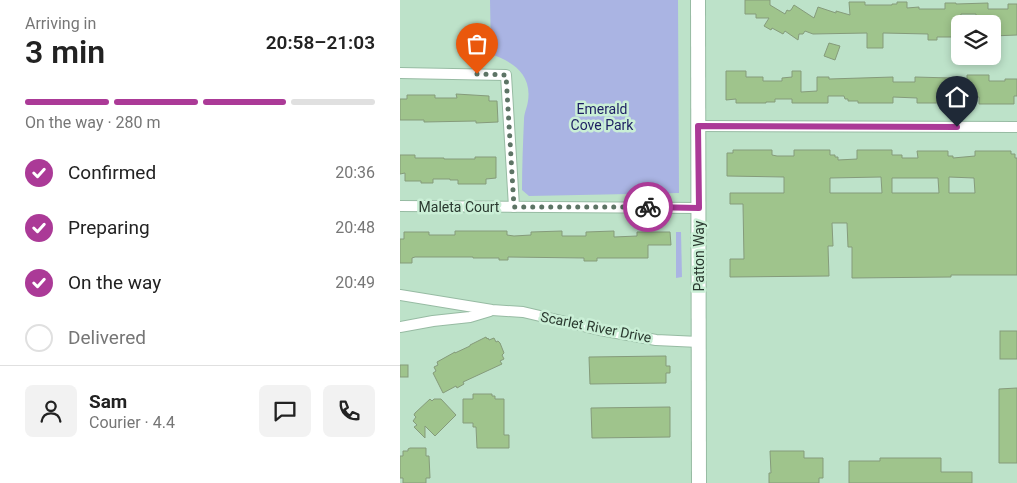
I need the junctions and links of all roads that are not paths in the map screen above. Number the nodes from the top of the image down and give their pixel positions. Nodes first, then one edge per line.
1 (698, 0) edge
2 (400, 73) edge
3 (698, 126) junction
4 (1017, 127) edge
5 (400, 206) edge
6 (514, 207) junction
7 (699, 208) junction
8 (400, 295) edge
9 (492, 310) junction
10 (400, 327) edge
11 (699, 342) junction
12 (699, 483) edge

1 - 3 street, Patton Way
2 - 6 street
3 - 4 street
3 - 7 street, Patton Way
5 - 6 street, Maleta Court
6 - 7 street, Maleta Court
7 - 11 street, Patton Way
8 - 9 street, Scarlet River Drive
9 - 10 street, Scarlet River Drive
9 - 11 street, Scarlet River Drive
11 - 12 street, Patton Way

